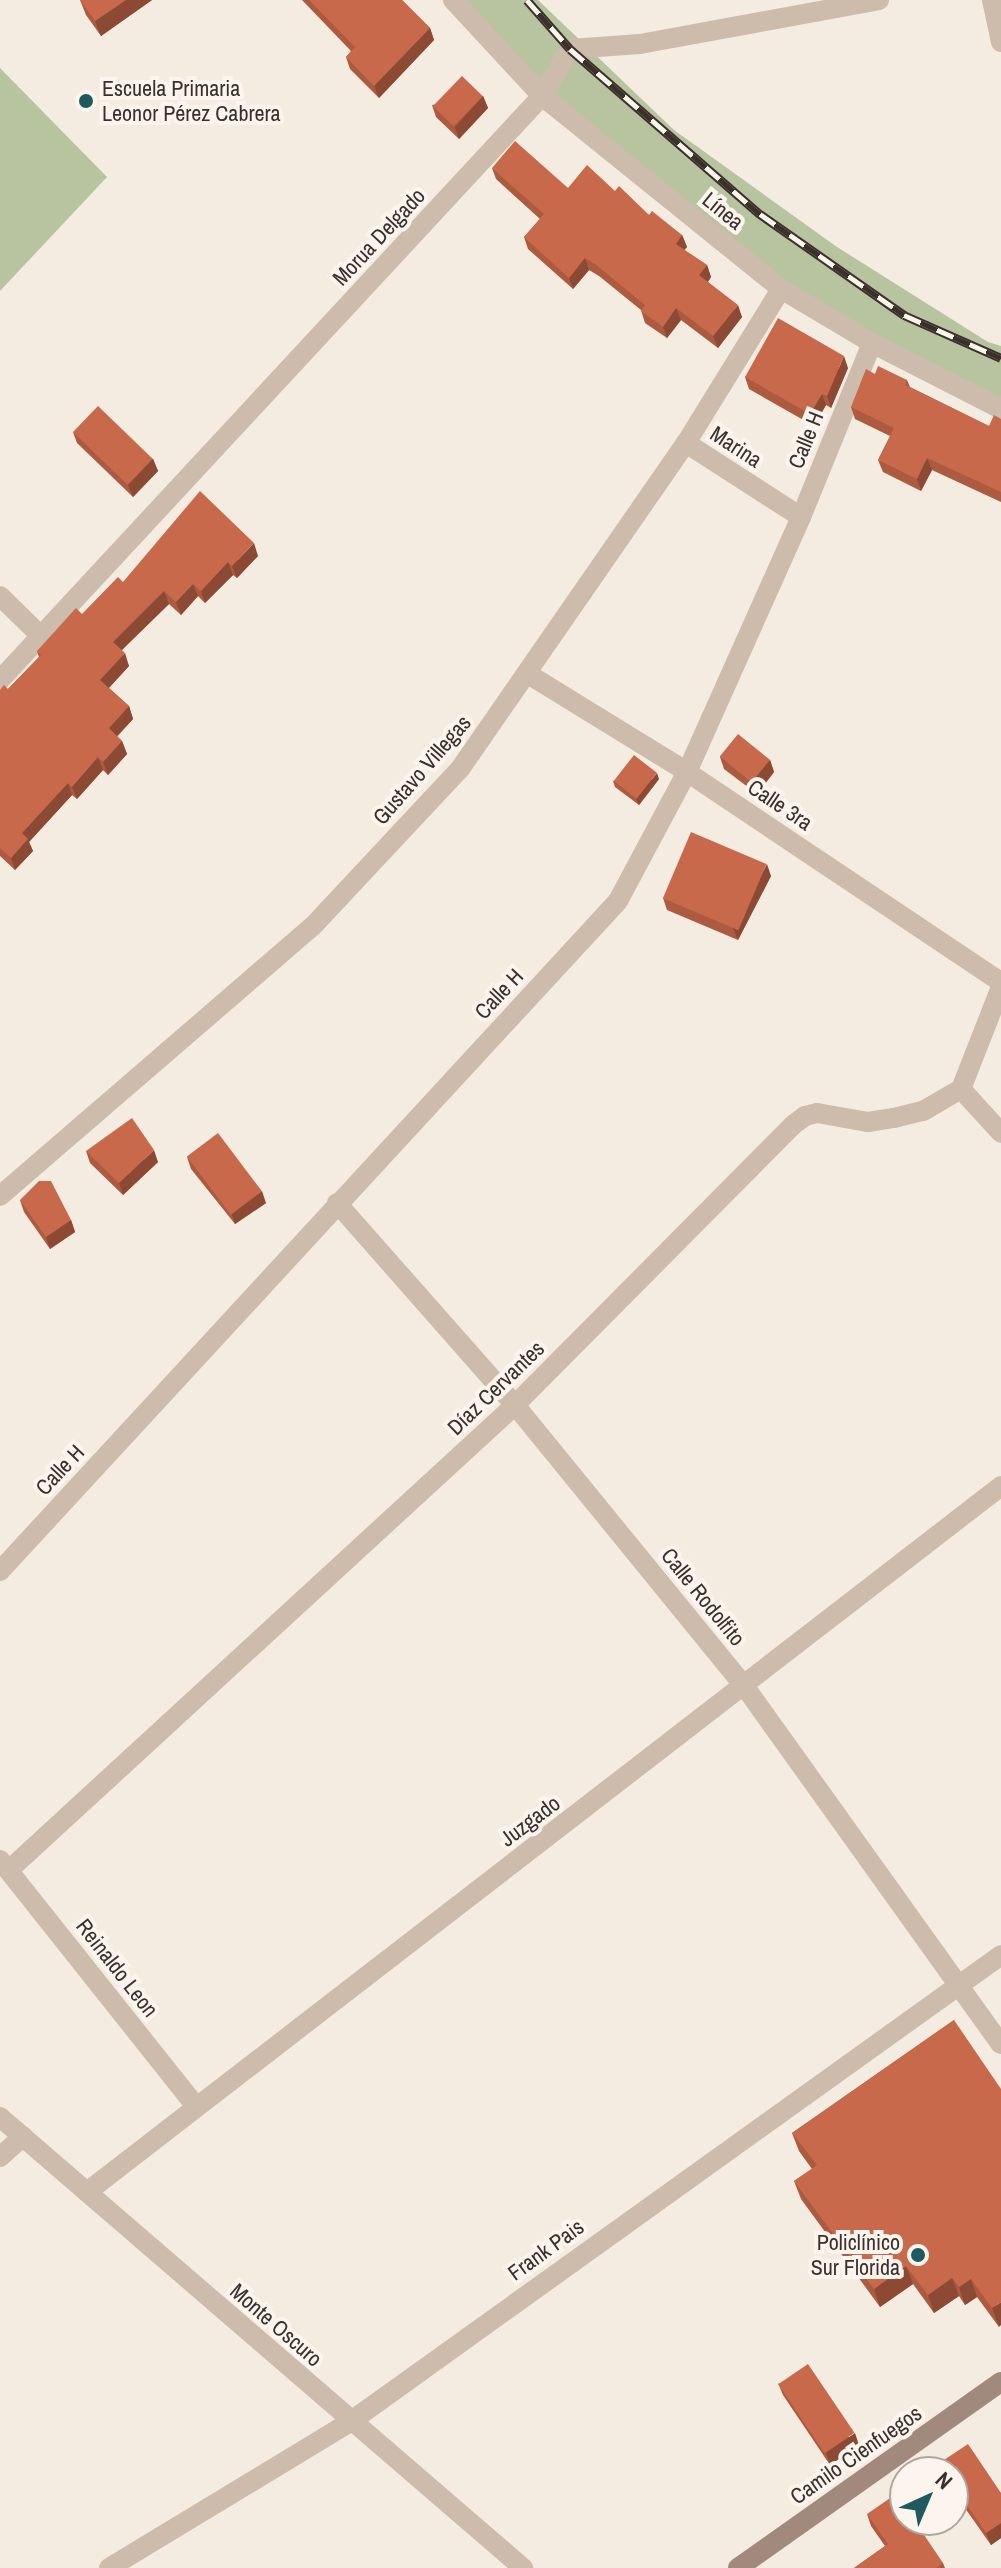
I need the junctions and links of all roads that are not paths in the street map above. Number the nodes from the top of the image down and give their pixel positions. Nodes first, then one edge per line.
1 (453, 0) edge
2 (879, 0) edge
3 (992, 0) edge
4 (1001, 42) edge
5 (542, 96) junction
6 (781, 289) junction
7 (872, 343) junction
8 (1001, 409) edge
9 (686, 443) junction
10 (801, 517) junction
11 (0, 596) edge
12 (41, 636) junction
13 (528, 674) junction
14 (0, 680) edge
15 (687, 772) junction
16 (1001, 984) edge
17 (961, 1089) junction
18 (1001, 1133) edge
19 (0, 1196) edge
20 (337, 1203) junction
21 (515, 1405) junction
22 (1001, 1486) edge
23 (0, 1571) edge
24 (745, 1687) junction
25 (4, 1865) edge
26 (1001, 1955) edge
27 (960, 1984) junction
28 (1001, 2044) edge
29 (196, 2106) junction
30 (0, 2117) edge
31 (23, 2136) junction
32 (0, 2157) edge
33 (87, 2192) junction
34 (1001, 2382) edge
35 (350, 2422) junction
36 (109, 2568) edge
37 (523, 2568) edge
38 (738, 2568) edge

1 - 5 street, Línea
2 - 5 street, Morua Delgado
3 - 4 street
5 - 6 street, Línea
5 - 12 street, Morua Delgado
6 - 7 street, Línea
6 - 9 street, Gustavo Villegas
7 - 8 street, Línea
7 - 10 street, Calle H
9 - 10 street, Marina
9 - 13 street, Gustavo Villegas
10 - 15 street, Calle H
11 - 12 street
12 - 14 street, Morua Delgado
13 - 15 street, Calle 3ra
13 - 19 street, Gustavo Villegas
15 - 16 street, Calle 3ra
15 - 20 street, Calle H
16 - 17 street
17 - 18 street
17 - 21 street, Díaz Cervantes
20 - 21 street, Calle Rodolfito
20 - 23 street, Calle H
21 - 24 street, Calle Rodolfito
21 - 25 street, Díaz Cervantes
22 - 24 street, Juzgado
24 - 27 street, Calle Rodolfito
24 - 29 street, Juzgado
25 - 29 street, Reinaldo Leon
26 - 27 street, Frank Pais
27 - 28 street, Calle Rodolfito
27 - 35 street, Frank Pais
29 - 33 street, Juzgado
30 - 31 street, Monte Oscuro
31 - 32 street
31 - 33 street, Monte Oscuro
33 - 35 street, Monte Oscuro
34 - 38 street, Camilo Cienfuegos
35 - 36 street, Frank Pais
35 - 37 street, Monte Oscuro

